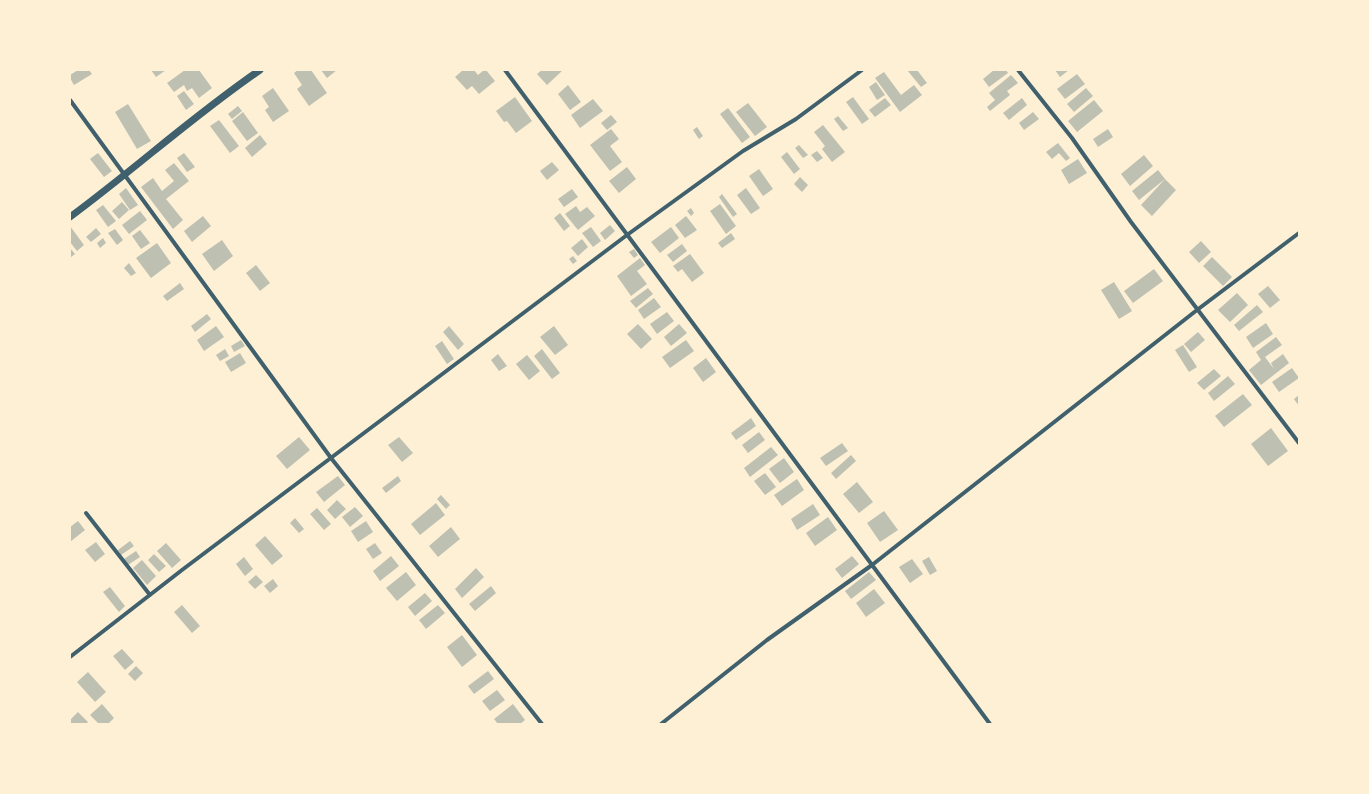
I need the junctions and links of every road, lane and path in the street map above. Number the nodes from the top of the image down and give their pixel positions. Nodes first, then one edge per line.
1 (260, 70) edge
2 (505, 70) edge
3 (862, 70) edge
4 (1018, 70) edge
5 (70, 100) edge
6 (125, 175) junction
7 (70, 217) edge
8 (1299, 233) edge
9 (627, 236) junction
10 (1197, 310) junction
11 (1299, 443) edge
12 (331, 458) junction
13 (86, 513) dead end
14 (872, 565) junction
15 (150, 595) junction
16 (70, 657) edge
17 (542, 724) edge
18 (661, 724) edge
19 (990, 724) edge

1 - 6 street
2 - 9 street
3 - 9 street
4 - 10 street
5 - 6 street
6 - 7 street
6 - 12 street
8 - 10 street
9 - 12 street
9 - 14 street
10 - 11 street
10 - 14 street
12 - 15 street
12 - 17 street
13 - 15 street
14 - 18 street
14 - 19 street
15 - 16 street

